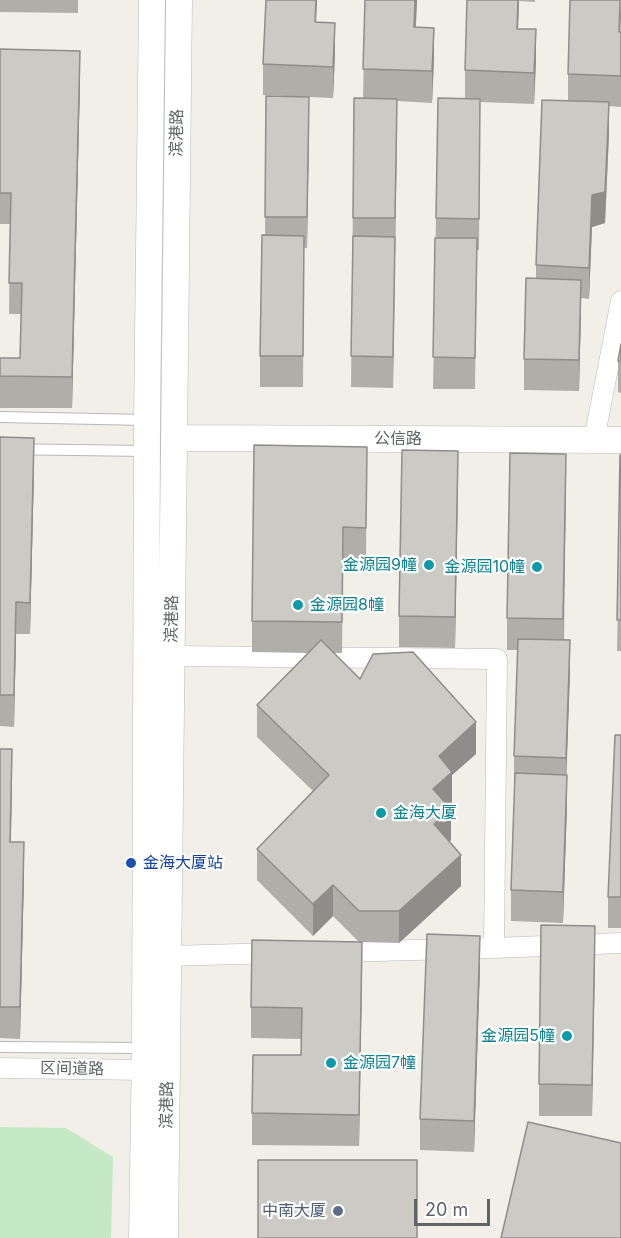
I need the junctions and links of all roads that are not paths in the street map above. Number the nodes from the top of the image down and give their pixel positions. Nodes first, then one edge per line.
1 (152, 0) edge
2 (179, 0) edge
3 (621, 301) edge
4 (0, 417) edge
5 (147, 420) junction
6 (174, 438) junction
7 (594, 440) junction
8 (621, 440) edge
9 (0, 449) edge
10 (147, 451) junction
11 (172, 656) junction
12 (621, 943) edge
13 (494, 948) junction
14 (317, 952) edge
15 (294, 953) edge
16 (169, 956) junction
17 (0, 1047) edge
18 (145, 1059) junction
19 (0, 1068) edge
20 (142, 1238) edge
21 (165, 1238) edge

1 - 5 street, 滨港路
2 - 6 street, 滨港路
3 - 7 street
4 - 5 lane
5 - 10 street, 滨港路
6 - 7 street, 公信路
6 - 11 street, 滨港路
7 - 8 street, 公信路
9 - 10 lane
10 - 18 street, 滨港路
11 - 13 street
11 - 16 street, 滨港路
12 - 13 street
13 - 14 street
15 - 16 street
16 - 21 street, 滨港路
17 - 18 lane
18 - 19 street, 区间道路
18 - 20 street, 滨港路

